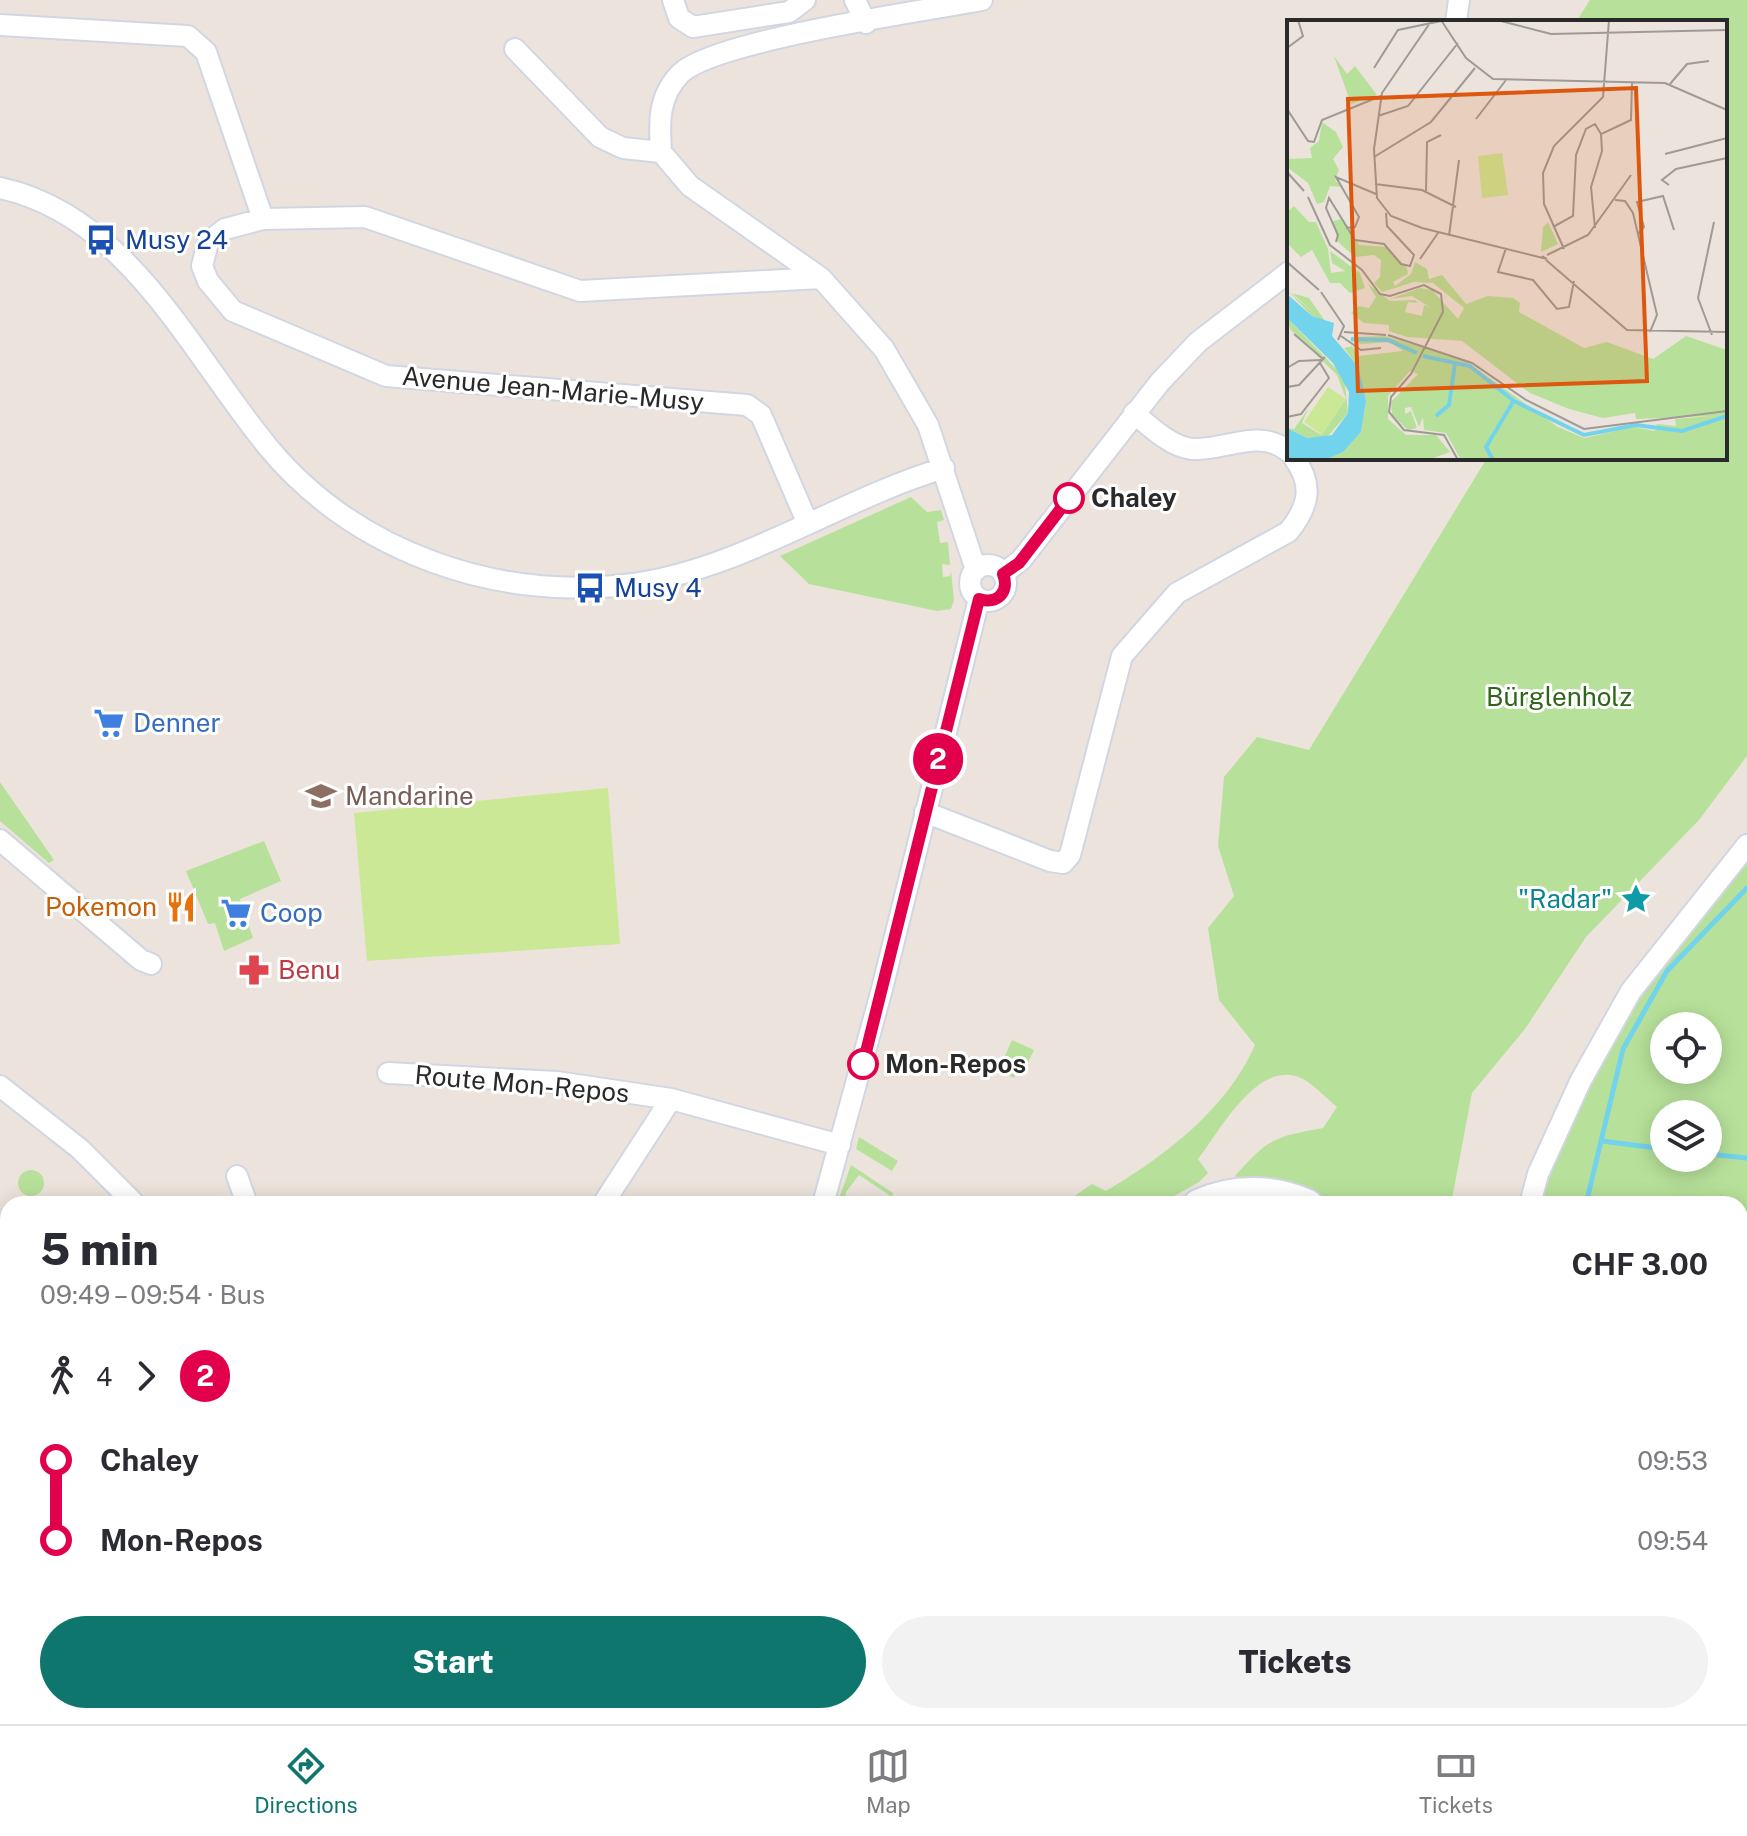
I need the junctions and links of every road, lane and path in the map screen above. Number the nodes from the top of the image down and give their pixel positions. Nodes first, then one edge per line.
1 (673, 0) edge
2 (805, 0) edge
3 (855, 0) edge
4 (982, 0) edge
5 (1459, 0) edge
6 (1456, 20) edge
7 (866, 23) junction
8 (0, 25) edge
9 (515, 49) dead end
10 (661, 152) junction
11 (0, 188) edge
12 (263, 219) junction
13 (1287, 274) edge
14 (821, 278) junction
15 (1134, 413) junction
16 (1287, 451) edge
17 (1295, 460) edge
18 (944, 468) junction
19 (808, 524) junction
20 (976, 570) junction
21 (1003, 574) junction
22 (979, 599) junction
23 (925, 812) junction
24 (0, 840) edge
25 (1747, 845) edge
26 (151, 964) dead end
27 (388, 1073) dead end
28 (0, 1086) edge
29 (671, 1099) junction
30 (840, 1145) junction
31 (237, 1176) dead end
32 (127, 1196) edge
33 (244, 1196) edge
34 (608, 1196) edge
35 (825, 1196) edge
36 (1228, 1196) edge
37 (1278, 1196) edge
38 (1532, 1196) edge

1 - 2 street
3 - 7 street
4 - 7 street
5 - 6 street
7 - 10 street
8 - 12 street
9 - 10 street
10 - 14 street
11 - 19 street
12 - 14 street, Avenue Jean-Marie-Musy
12 - 19 street, Avenue Jean-Marie-Musy
13 - 15 street
14 - 18 street
15 - 16 street
15 - 21 street
17 - 23 street
18 - 19 street
18 - 20 street
20 - 21 street
20 - 22 street
21 - 22 street
22 - 23 street
23 - 30 street
24 - 26 street
25 - 38 street
27 - 29 street, Route Mon-Repos
28 - 32 street
29 - 30 street, Route Mon-Repos
29 - 34 street
30 - 35 street
31 - 33 street
36 - 37 main road

